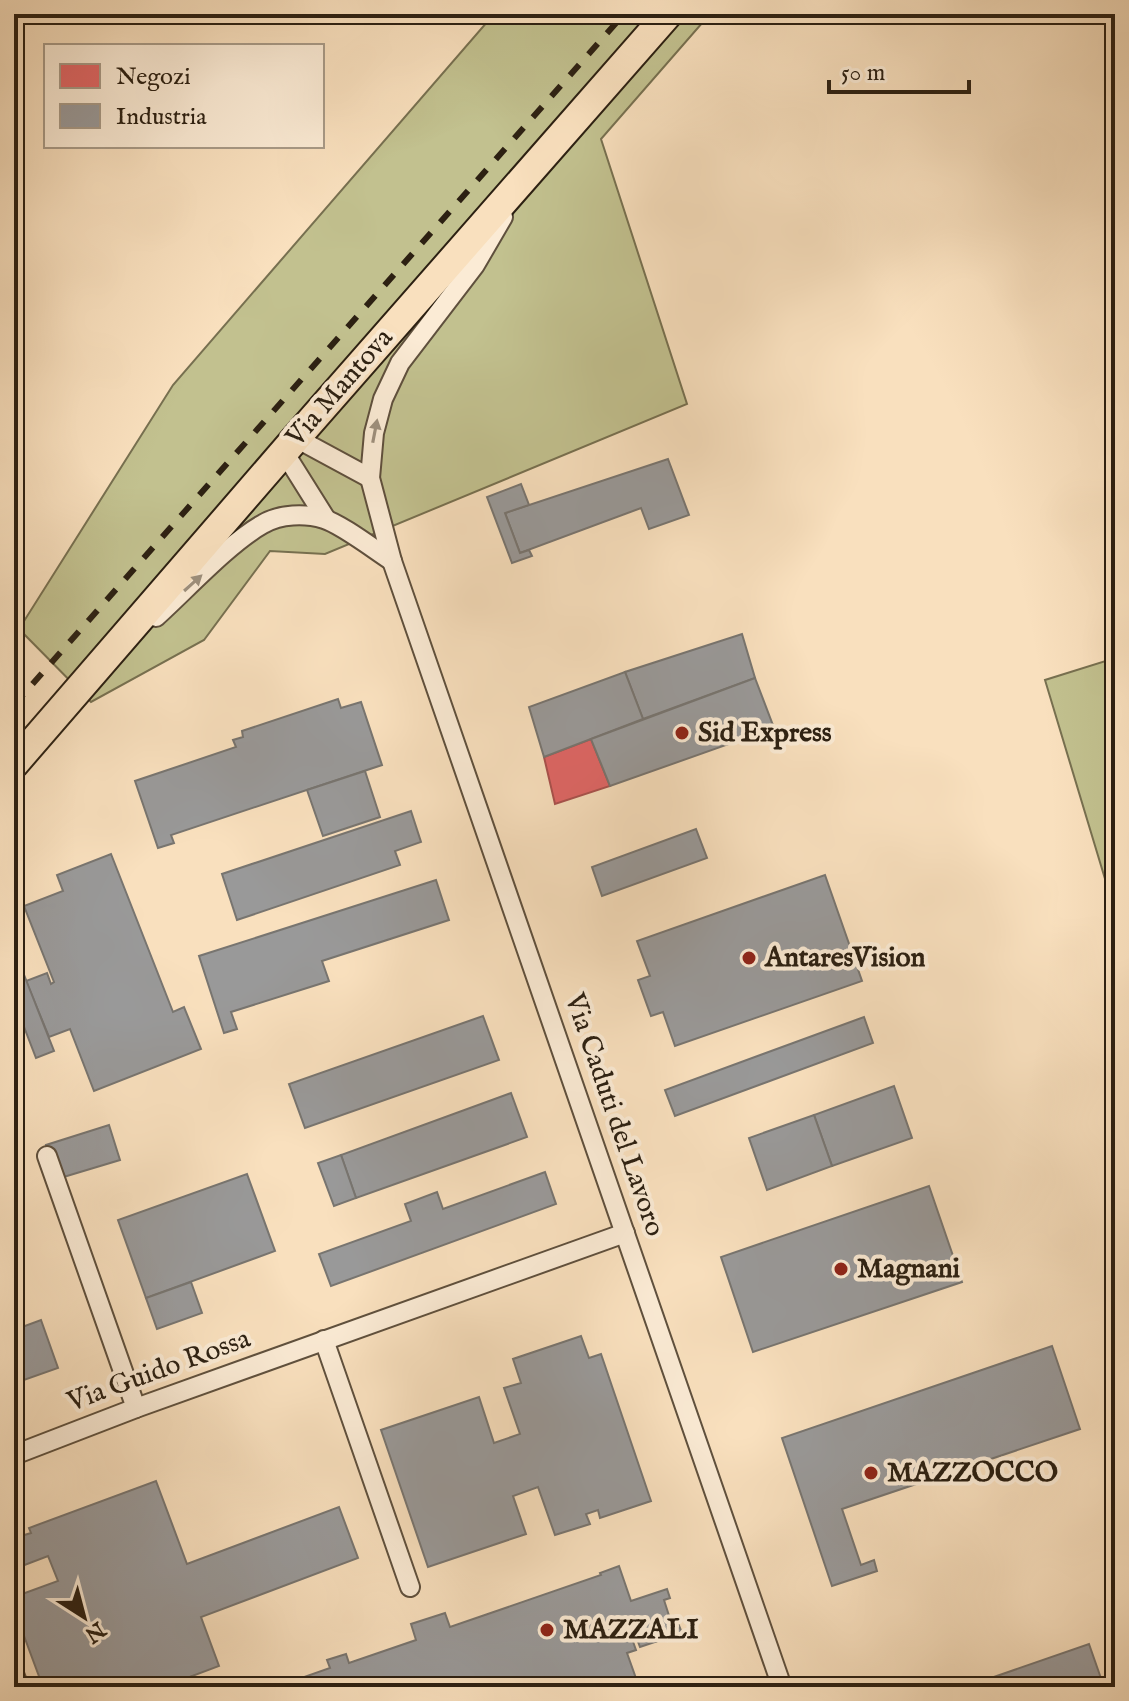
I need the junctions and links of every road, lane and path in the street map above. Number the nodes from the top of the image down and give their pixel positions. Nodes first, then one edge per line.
1 (668, 14) edge
2 (528, 174) junction
3 (290, 445) junction
4 (370, 478) junction
5 (326, 519) junction
6 (392, 561) junction
7 (93, 673) junction
8 (14, 764) edge
9 (47, 1156) dead end
10 (625, 1233) junction
11 (324, 1340) junction
12 (136, 1408) junction
13 (14, 1455) edge
14 (410, 1587) dead end
15 (14, 1674) edge
16 (19, 1687) edge
17 (782, 1687) edge

1 - 2 main road, Via Mantova
2 - 3 main road, Via Mantova
4 -> 2 street, Via Caduti del Lavoro
3 - 4 street
3 - 5 street
3 - 7 main road, Via Mantova
4 - 6 street, Via Caduti del Lavoro
5 - 6 street
7 -> 5 street
6 - 10 street, Via Caduti del Lavoro
7 - 8 main road, Via Mantova
9 - 12 street
10 - 11 street, Via Guido Rossa
10 - 17 street, Via Caduti del Lavoro
11 - 12 street, Via Guido Rossa
11 - 14 street
12 - 13 street, Via Guido Rossa
15 - 16 street

